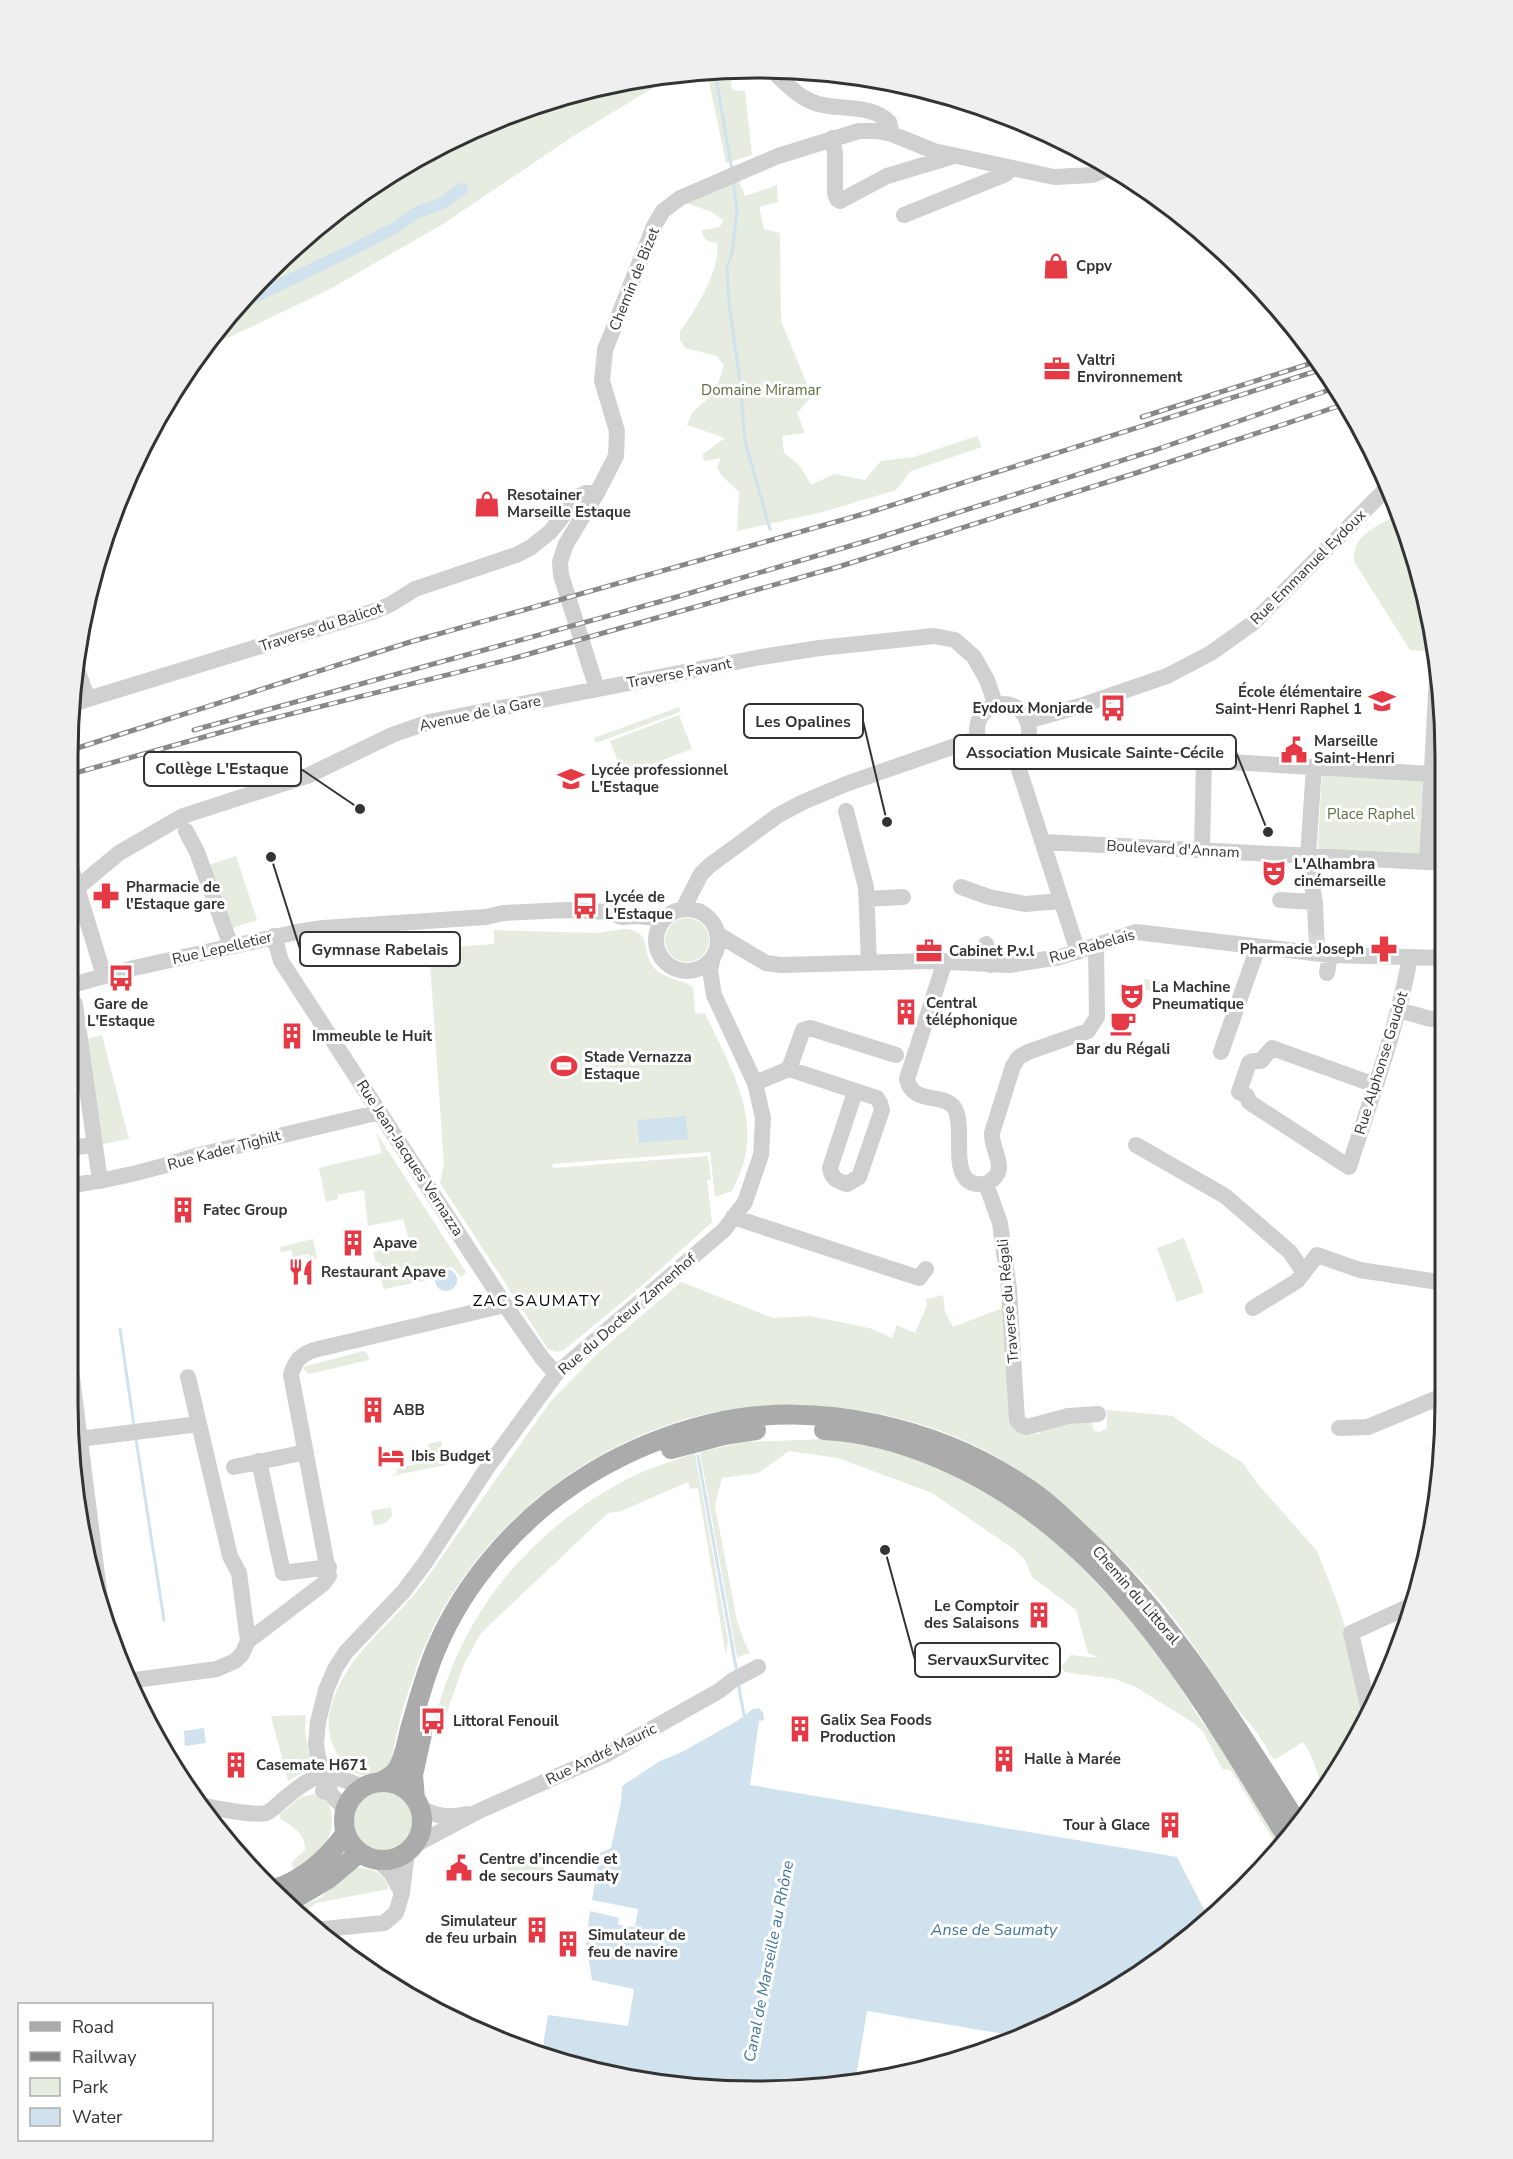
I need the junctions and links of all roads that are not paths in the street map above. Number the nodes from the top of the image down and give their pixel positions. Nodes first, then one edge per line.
1 (781, 79) edge
2 (892, 134) junction
3 (832, 138) junction
4 (955, 156) junction
5 (1011, 168) junction
6 (1101, 172) edge
7 (904, 215) dead end
8 (597, 493) junction
9 (1381, 494) edge
10 (597, 689) junction
11 (80, 702) edge
12 (996, 706) junction
13 (1028, 721) junction
14 (978, 738) junction
15 (1014, 754) junction
16 (1145, 757) dead end
17 (1204, 760) junction
18 (1314, 767) junction
19 (1435, 772) edge
20 (1435, 802) edge
21 (846, 811) dead end
22 (186, 831) dead end
23 (1044, 842) junction
24 (1202, 849) junction
25 (1308, 856) junction
26 (1427, 862) junction
27 (1435, 862) edge
28 (78, 887) edge
29 (961, 887) dead end
30 (695, 888) junction
31 (78, 891) edge
32 (903, 897) dead end
33 (867, 899) junction
34 (1280, 900) dead end
35 (1061, 901) junction
36 (1315, 902) junction
37 (683, 909) junction
38 (702, 912) junction
39 (622, 917) junction
40 (663, 919) junction
41 (1316, 928) tunnel mouth
42 (717, 934) junction
43 (656, 935) junction
44 (274, 936) junction
45 (986, 944) dead end
46 (231, 946) junction
47 (1096, 946) junction
48 (1258, 947) junction
49 (741, 949) junction
50 (1078, 952) junction
51 (1322, 952) junction
52 (714, 955) junction
53 (1410, 957) junction
54 (1435, 958) edge
55 (945, 961) junction
56 (869, 963) junction
57 (990, 965) junction
58 (685, 971) junction
59 (1327, 973) dead end
60 (105, 976) junction
61 (78, 983) edge
62 (714, 995) junction
63 (1398, 1010) junction
64 (1431, 1019) dead end
65 (78, 1026) edge
66 (1221, 1052) dead end
67 (896, 1055) dead end
68 (789, 1069) junction
69 (756, 1083) junction
70 (1375, 1085) junction
71 (855, 1092) junction
72 (380, 1112) junction
73 (94, 1145) junction
74 (1136, 1145) dead end
75 (78, 1147) edge
76 (100, 1182) junction
77 (986, 1184) junction
78 (78, 1185) edge
79 (733, 1217) junction
80 (926, 1269) dead end
81 (1304, 1273) junction
82 (1435, 1280) edge
83 (505, 1305) junction
84 (1253, 1308) dead end
85 (556, 1374) junction
86 (188, 1377) dead end
87 (1435, 1400) edge
88 (1098, 1414) dead end
89 (199, 1424) junction
90 (1339, 1428) dead end
91 (79, 1439) joint
92 (306, 1452) junction
93 (259, 1461) junction
94 (234, 1467) dead end
95 (86, 1506) edge
96 (329, 1567) junction
97 (1403, 1609) edge
98 (248, 1641) junction
99 (747, 1677) dead end
100 (138, 1680) edge
101 (1367, 1698) edge
102 (331, 1776) junction
103 (372, 1784) junction
104 (331, 1794) junction
105 (286, 1797) junction
106 (417, 1803) junction
107 (211, 1807) edge
108 (345, 1810) junction
109 (479, 1811) junction
110 (1294, 1817) edge
111 (1283, 1831) edge
112 (345, 1834) junction
113 (410, 1849) junction
114 (359, 1853) junction
115 (378, 1860) junction
116 (281, 1886) edge
117 (402, 1893) junction
118 (294, 1899) edge
119 (328, 1929) edge

1 - 2 street
2 - 3 street, Chemin de Bizet
2 - 4 street, Chemin de Bizet
3 - 4 street
3 - 8 street, Chemin de Bizet
4 - 5 street, Chemin de Bizet
5 - 6 street, Chemin de Bizet
5 - 7 street
8 - 10 street, Chemin de Bizet
8 - 11 street, Traverse du Balicot
9 - 13 street, Rue Emmanuel Eydoux
10 - 12 street, Traverse Favant
10 - 28 street, Avenue de la Gare
12 - 13 street
12 - 14 street
13 - 15 street
14 - 15 street
14 - 30 street
15 - 23 street
16 - 17 street
17 - 18 street
17 - 24 street
18 - 19 street
18 - 25 street
20 - 26 street
21 - 33 street
22 - 46 street
23 - 24 street, Boulevard d'Annam
23 - 35 street
24 - 25 street, Boulevard d'Annam
25 - 26 street, Boulevard d'Annam
25 - 36 street
26 - 27 street, Boulevard d'Annam
29 - 35 street
30 - 37 street
30 - 38 street
31 - 60 street
32 - 33 street
33 - 56 street
34 - 36 street
35 - 50 street
36 - 41 street
37 - 38 street
37 - 40 street
38 - 42 street
39 - 40 street, Rue Lepelletier
39 - 43 street, Rue Lepelletier
39 - 44 street, Rue Lepelletier
40 - 43 street
42 - 49 street, Rue Rabelais
42 - 52 street
43 - 58 street
44 - 46 street, Rue Lepelletier
44 - 72 street, Rue Jean-Jacques Vernazza
45 - 57 street
46 - 60 street, Rue Lepelletier
47 - 48 street, Rue Rabelais
47 - 50 street, Rue Rabelais
47 - 77 street
48 - 51 street, Rue Rabelais
48 - 66 street
49 - 52 street
49 - 56 street, Rue Rabelais
50 - 57 street, Rue Rabelais
51 - 53 street, Rue Rabelais
51 - 59 street
52 - 58 street
52 - 62 street, Rue du Docteur Zamenhof
53 - 54 street, Rue Rabelais
53 - 63 street, Rue Alphonse Gaudot
55 - 56 street, Rue Rabelais
55 - 57 street, Rue Rabelais
55 - 77 street
58 - 62 street, Rue du Docteur Zamenhof
60 - 61 street, Rue Lepelletier
62 - 69 street, Rue du Docteur Zamenhof
63 - 64 street
63 - 70 street, Rue Alphonse Gaudot
65 - 73 street
67 - 68 street
68 - 69 street
68 - 71 street
69 - 79 street, Rue du Docteur Zamenhof
70 - 70 street, Rue Alphonse Gaudot
71 - 71 street
72 - 76 street, Rue Kader Tighilt
72 - 83 street, Rue Jean-Jacques Vernazza
73 - 75 street
73 - 76 street
74 - 81 street
76 - 78 street, Rue Kader Tighilt
77 - 88 street, Traverse du Régali
79 - 80 street
79 - 85 street, Rue du Docteur Zamenhof
81 - 82 street
81 - 84 street
83 - 85 street, Rue Jean-Jacques Vernazza
83 - 92 street
85 - 102 street, Rue du Docteur Zamenhof
86 - 89 street
87 - 90 street
89 - 91 street
89 - 98 street
91 - 95 street
92 - 93 street
92 - 96 street
93 - 94 street
93 - 96 street
96 - 98 street
97 - 101 street
98 - 100 street
99 - 109 street, Rue André Mauric
102 - 103 street
102 - 104 street, Rue du Docteur Zamenhof
102 - 105 street
103 - 106 main road
103 - 108 main road
103 - 110 main road, Chemin du Littoral
104 - 105 street
104 - 108 street
105 - 107 street
106 - 109 street, Rue André Mauric
106 - 111 main road, Chemin du Littoral
106 - 113 main road
108 - 112 main road
109 - 113 street, Rue André Mauric
112 - 114 main road
112 - 116 main road
113 - 115 main road
113 - 117 street
114 - 115 main road
114 - 118 main road
115 - 117 street
117 - 119 street

